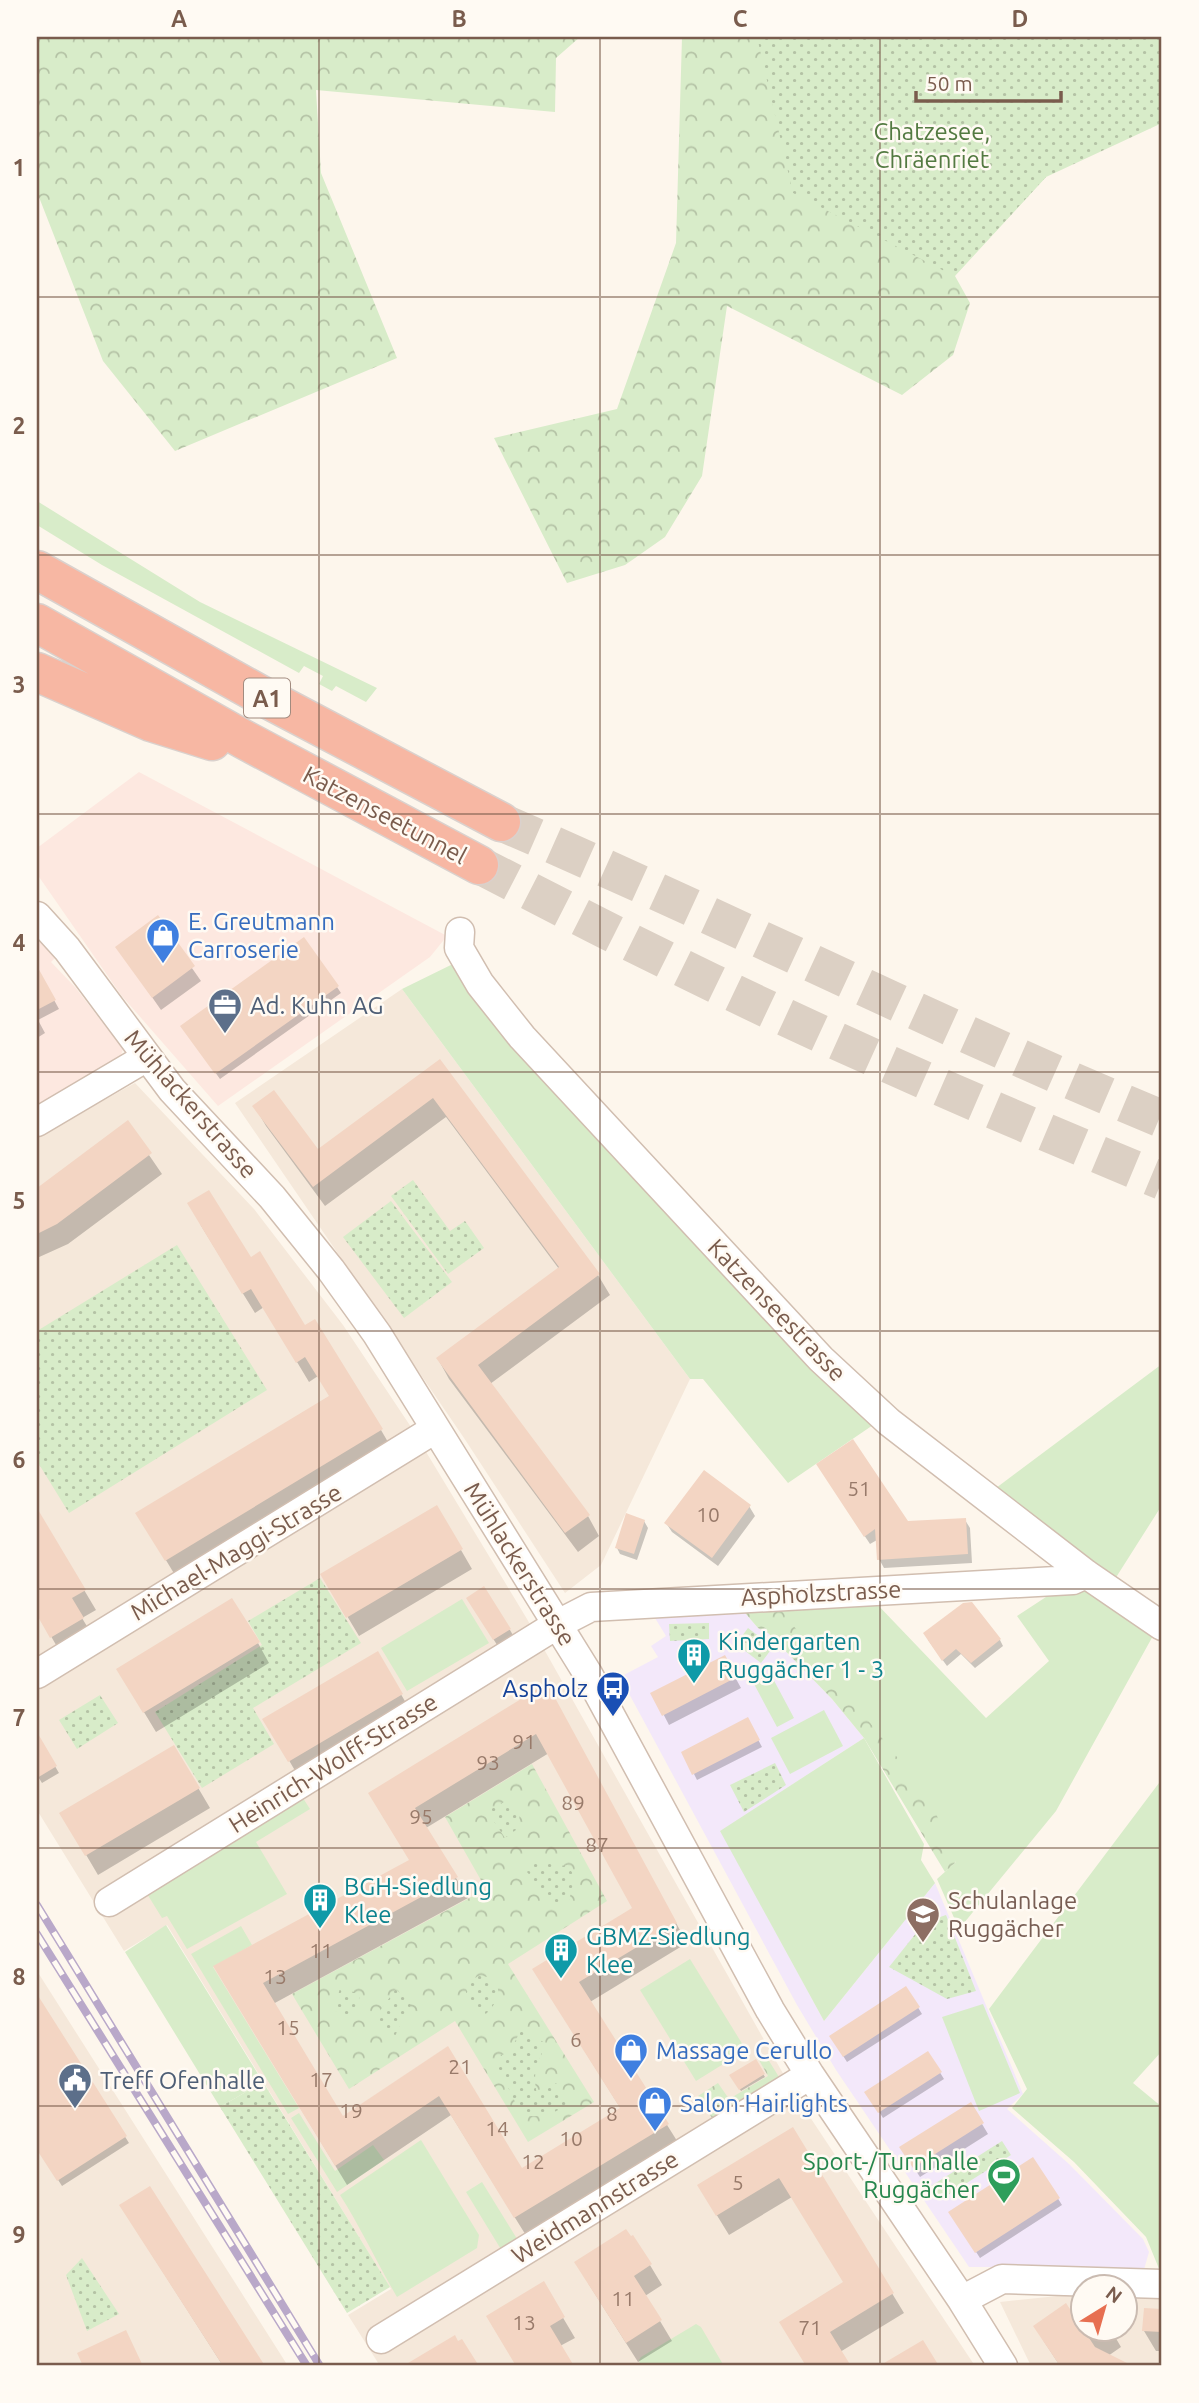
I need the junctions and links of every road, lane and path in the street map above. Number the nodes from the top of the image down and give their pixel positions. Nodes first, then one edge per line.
1 (37, 570) edge
2 (37, 623) edge
3 (37, 671) edge
4 (291, 765) junction
5 (501, 822) tunnel mouth
6 (479, 864) tunnel mouth
7 (37, 916) edge
8 (460, 932) dead end
9 (147, 1057) junction
10 (37, 1122) edge
11 (435, 1429) junction
12 (1086, 1574) junction
13 (558, 1624) junction
14 (1162, 1626) edge
15 (37, 1674) edge
16 (108, 1902) dead end
17 (810, 2075) junction
18 (1162, 2284) edge
19 (962, 2300) junction
20 (381, 2339) dead end
21 (1003, 2366) edge

1 - 5 highway, A1
2 - 4 highway, A1
3 - 4 highway
4 - 6 highway, Katzenseetunnel / A1
7 - 9 street, Mühlackerstrasse
8 - 12 street, Katzenseestrasse
9 - 10 street
9 - 11 street, Mühlackerstrasse
11 - 13 street, Mühlackerstrasse
11 - 15 street, Michael-Maggi-Strasse
12 - 13 street, Aspholzstrasse
12 - 14 street, Katzenseestrasse
13 - 16 street, Heinrich-Wolff-Strasse
13 - 17 street, Mühlackerstrasse
17 - 19 street, Mühlackerstrasse
17 - 20 street, Weidmannstrasse
18 - 19 street
19 - 21 street, Mühlackerstrasse

